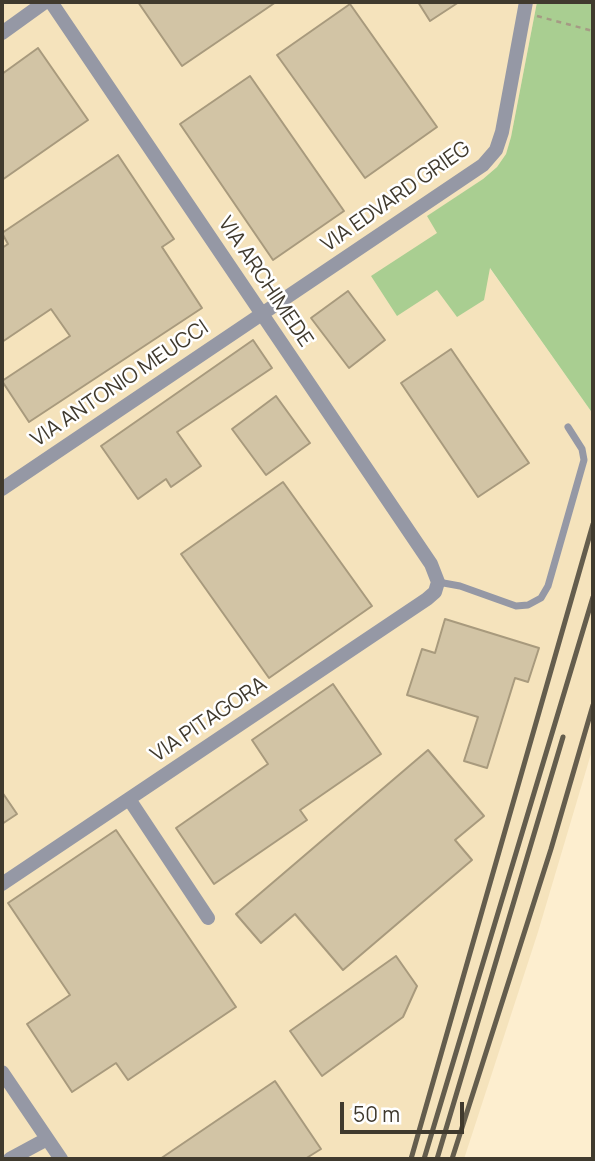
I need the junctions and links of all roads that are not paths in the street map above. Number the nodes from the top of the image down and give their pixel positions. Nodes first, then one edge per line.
1 (45, 2) edge
2 (51, 2) edge
3 (525, 7) edge
4 (2, 33) edge
5 (261, 314) junction
6 (568, 426) dead end
7 (2, 489) edge
8 (437, 585) junction
9 (129, 799) junction
10 (2, 884) edge
11 (208, 918) dead end
12 (2, 1072) edge
13 (47, 1139) junction
14 (10, 1159) edge
15 (61, 1159) edge

1 - 4 street
2 - 5 street, VIA ARCHIMEDE
3 - 5 street, VIA EDVARD GRIEG
5 - 7 street, VIA ANTONIO MEUCCI
5 - 8 street, VIA ARCHIMEDE
6 - 8 lane
8 - 9 street, VIA PITAGORA
9 - 10 street, VIA PITAGORA
9 - 11 street
12 - 13 street
13 - 14 street
13 - 15 street

